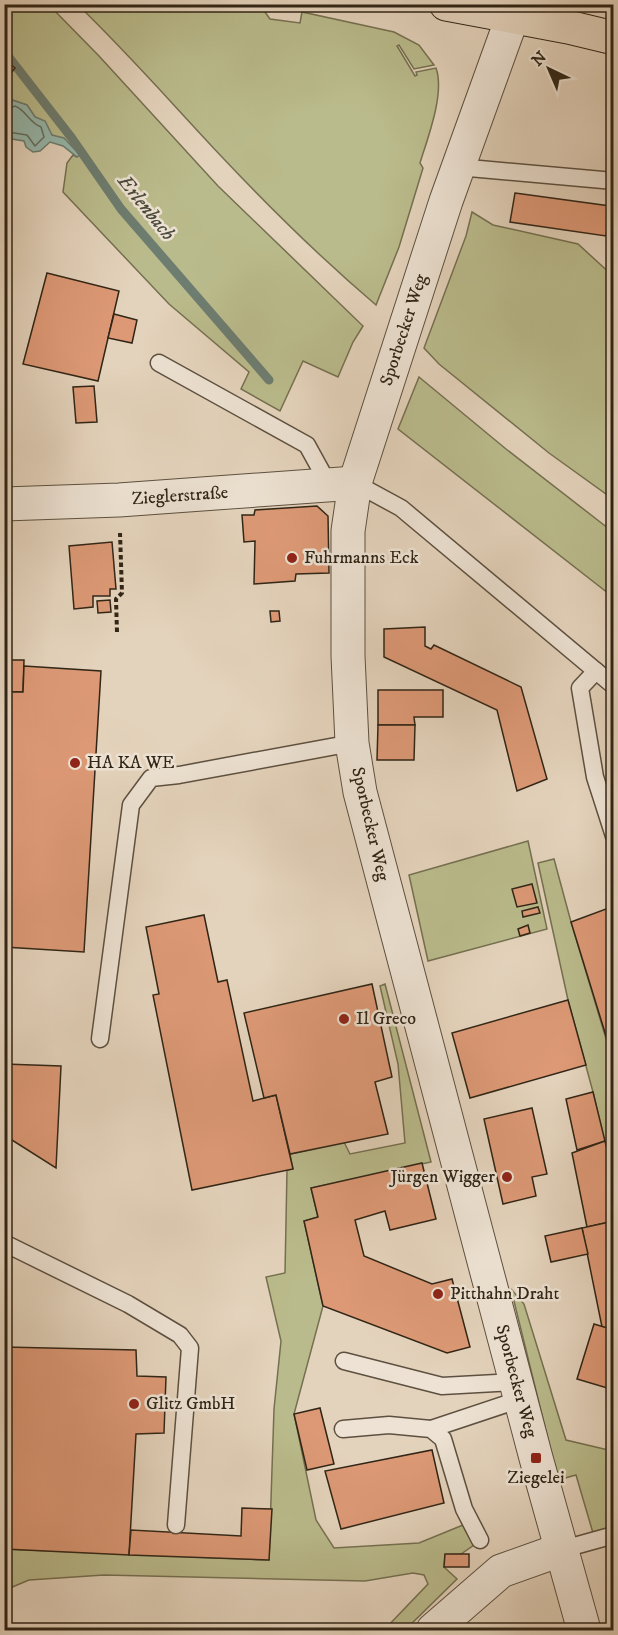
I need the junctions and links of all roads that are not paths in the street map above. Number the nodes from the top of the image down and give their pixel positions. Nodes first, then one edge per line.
1 (446, 4) edge
2 (568, 16) edge
3 (512, 18) junction
4 (614, 38) edge
5 (458, 167) junction
6 (614, 181) edge
7 (159, 363) dead end
8 (342, 484) junction
9 (4, 504) edge
10 (596, 671) junction
11 (614, 686) edge
12 (352, 743) junction
13 (614, 836) edge
14 (100, 1039) dead end
15 (4, 1243) edge
16 (344, 1361) dead end
17 (519, 1391) junction
18 (343, 1429) dead end
19 (431, 1429) junction
20 (176, 1525) dead end
21 (614, 1534) edge
22 (480, 1540) dead end
23 (560, 1550) junction
24 (433, 1630) edge
25 (584, 1630) edge

1 - 3 main road
2 - 3 main road
2 - 4 main road
3 - 5 street, Sporbecker Weg
5 - 6 lane
5 - 8 street, Sporbecker Weg
7 - 8 lane
8 - 9 street, Zieglerstraße
8 - 10 lane
8 - 12 street, Sporbecker Weg
10 - 11 lane
10 - 13 lane
12 - 14 lane
12 - 17 street, Sporbecker Weg
15 - 20 lane
16 - 17 lane
17 - 19 lane
17 - 23 street, Sporbecker Weg
18 - 19 lane
19 - 22 lane
21 - 23 lane
23 - 24 street
23 - 25 street, Sporbecker Weg

